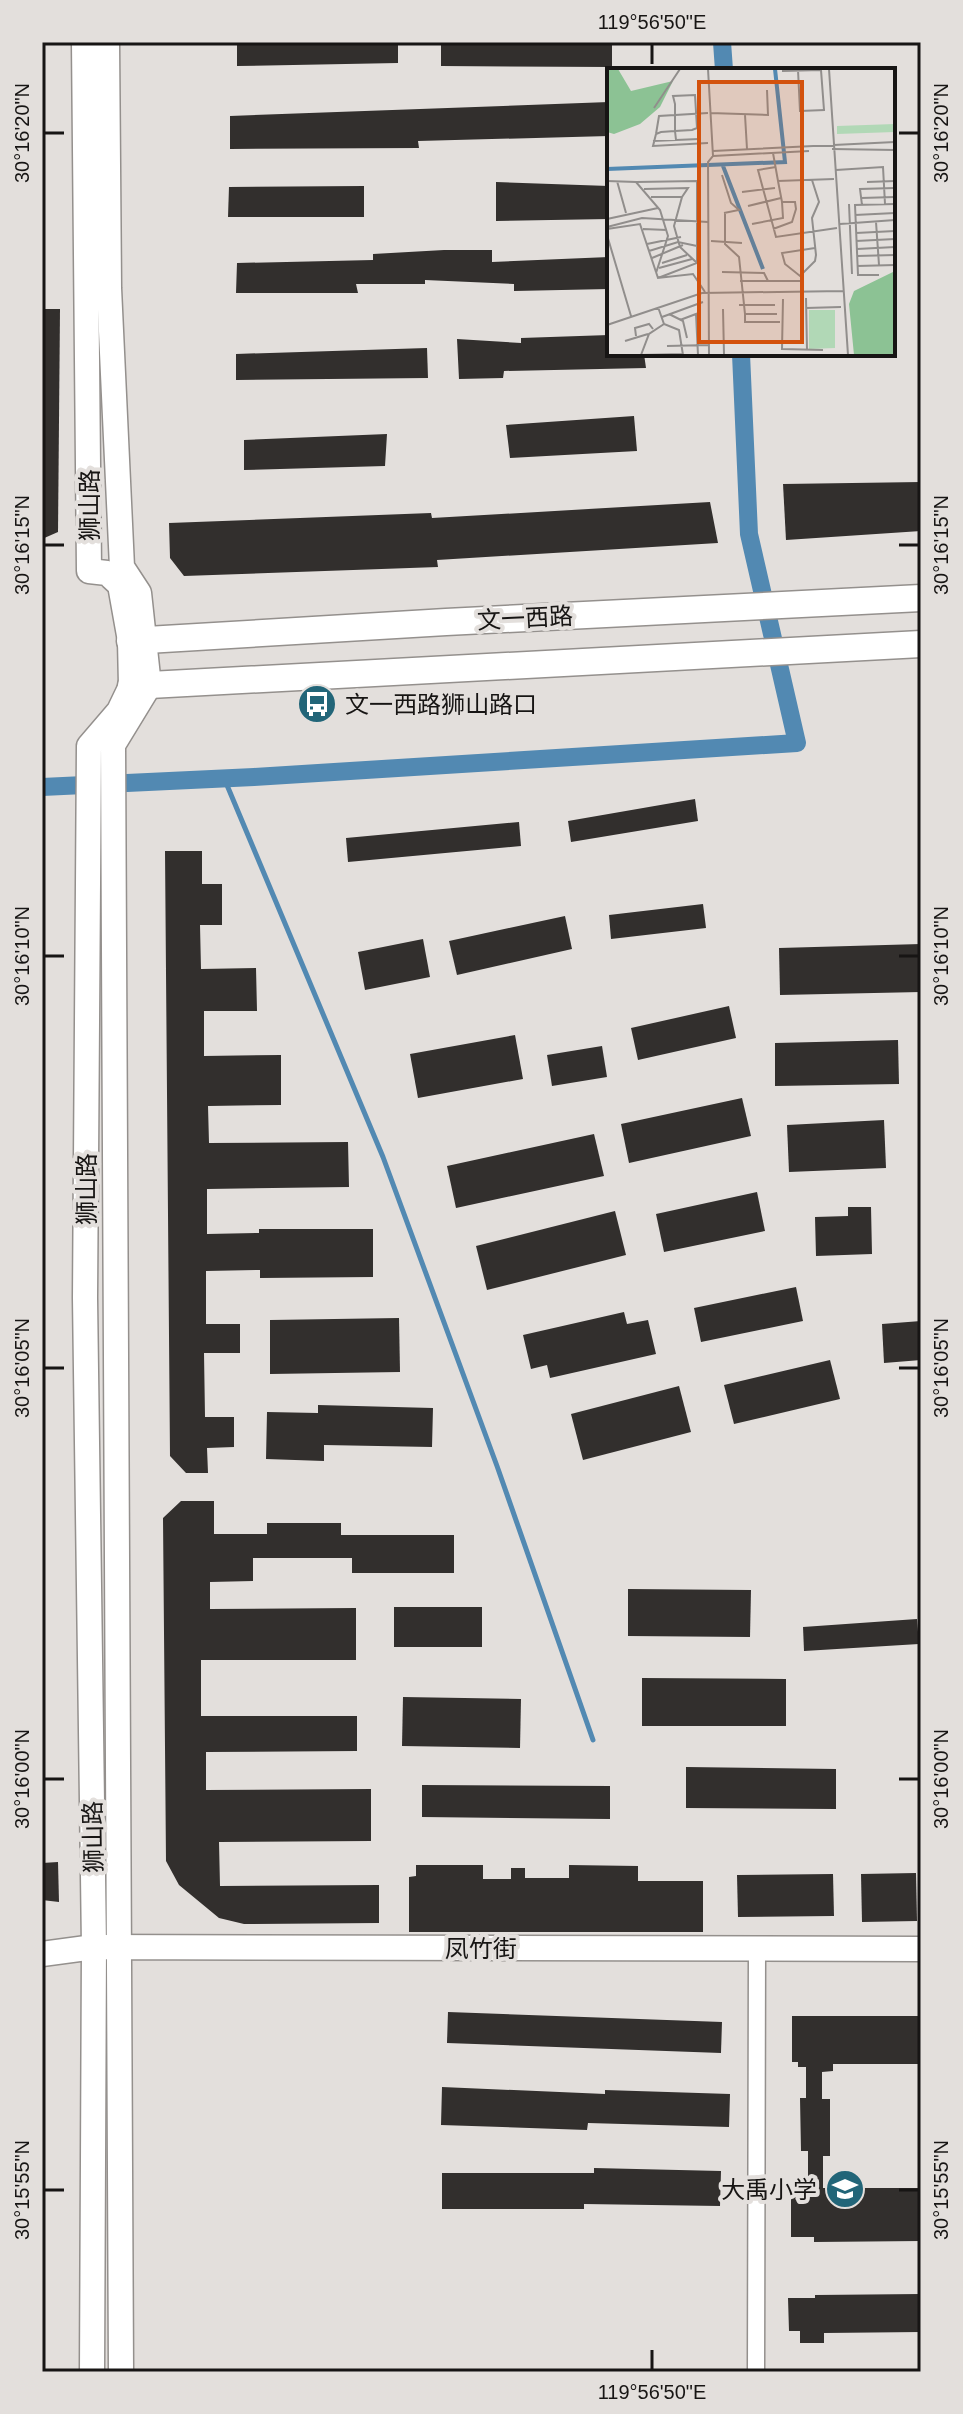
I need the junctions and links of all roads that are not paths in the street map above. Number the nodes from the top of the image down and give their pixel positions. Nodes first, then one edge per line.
1 (84, 42) edge
2 (107, 42) edge
3 (921, 598) edge
4 (137, 640) junction
5 (921, 644) edge
6 (140, 686) junction
7 (101, 745) junction
8 (94, 1947) junction
9 (121, 1949) junction
10 (921, 1949) edge
11 (757, 1950) junction
12 (42, 1954) edge
13 (92, 2372) edge
14 (121, 2372) edge
15 (756, 2372) edge

1 - 4 main road, 狮山路
2 - 4 main road, 狮山路
3 - 4 main road, 文一西路
4 - 6 main road, 狮山路
5 - 6 main road, 文一西路
6 - 7 main road
7 - 8 main road, 狮山路
7 - 9 main road, 狮山路
8 - 9 main road, 凤竹街
8 - 12 main road, 凤竹街
8 - 13 main road, 狮山路
9 - 11 main road, 凤竹街
9 - 14 main road, 狮山路
10 - 11 main road, 凤竹街
11 - 15 street

